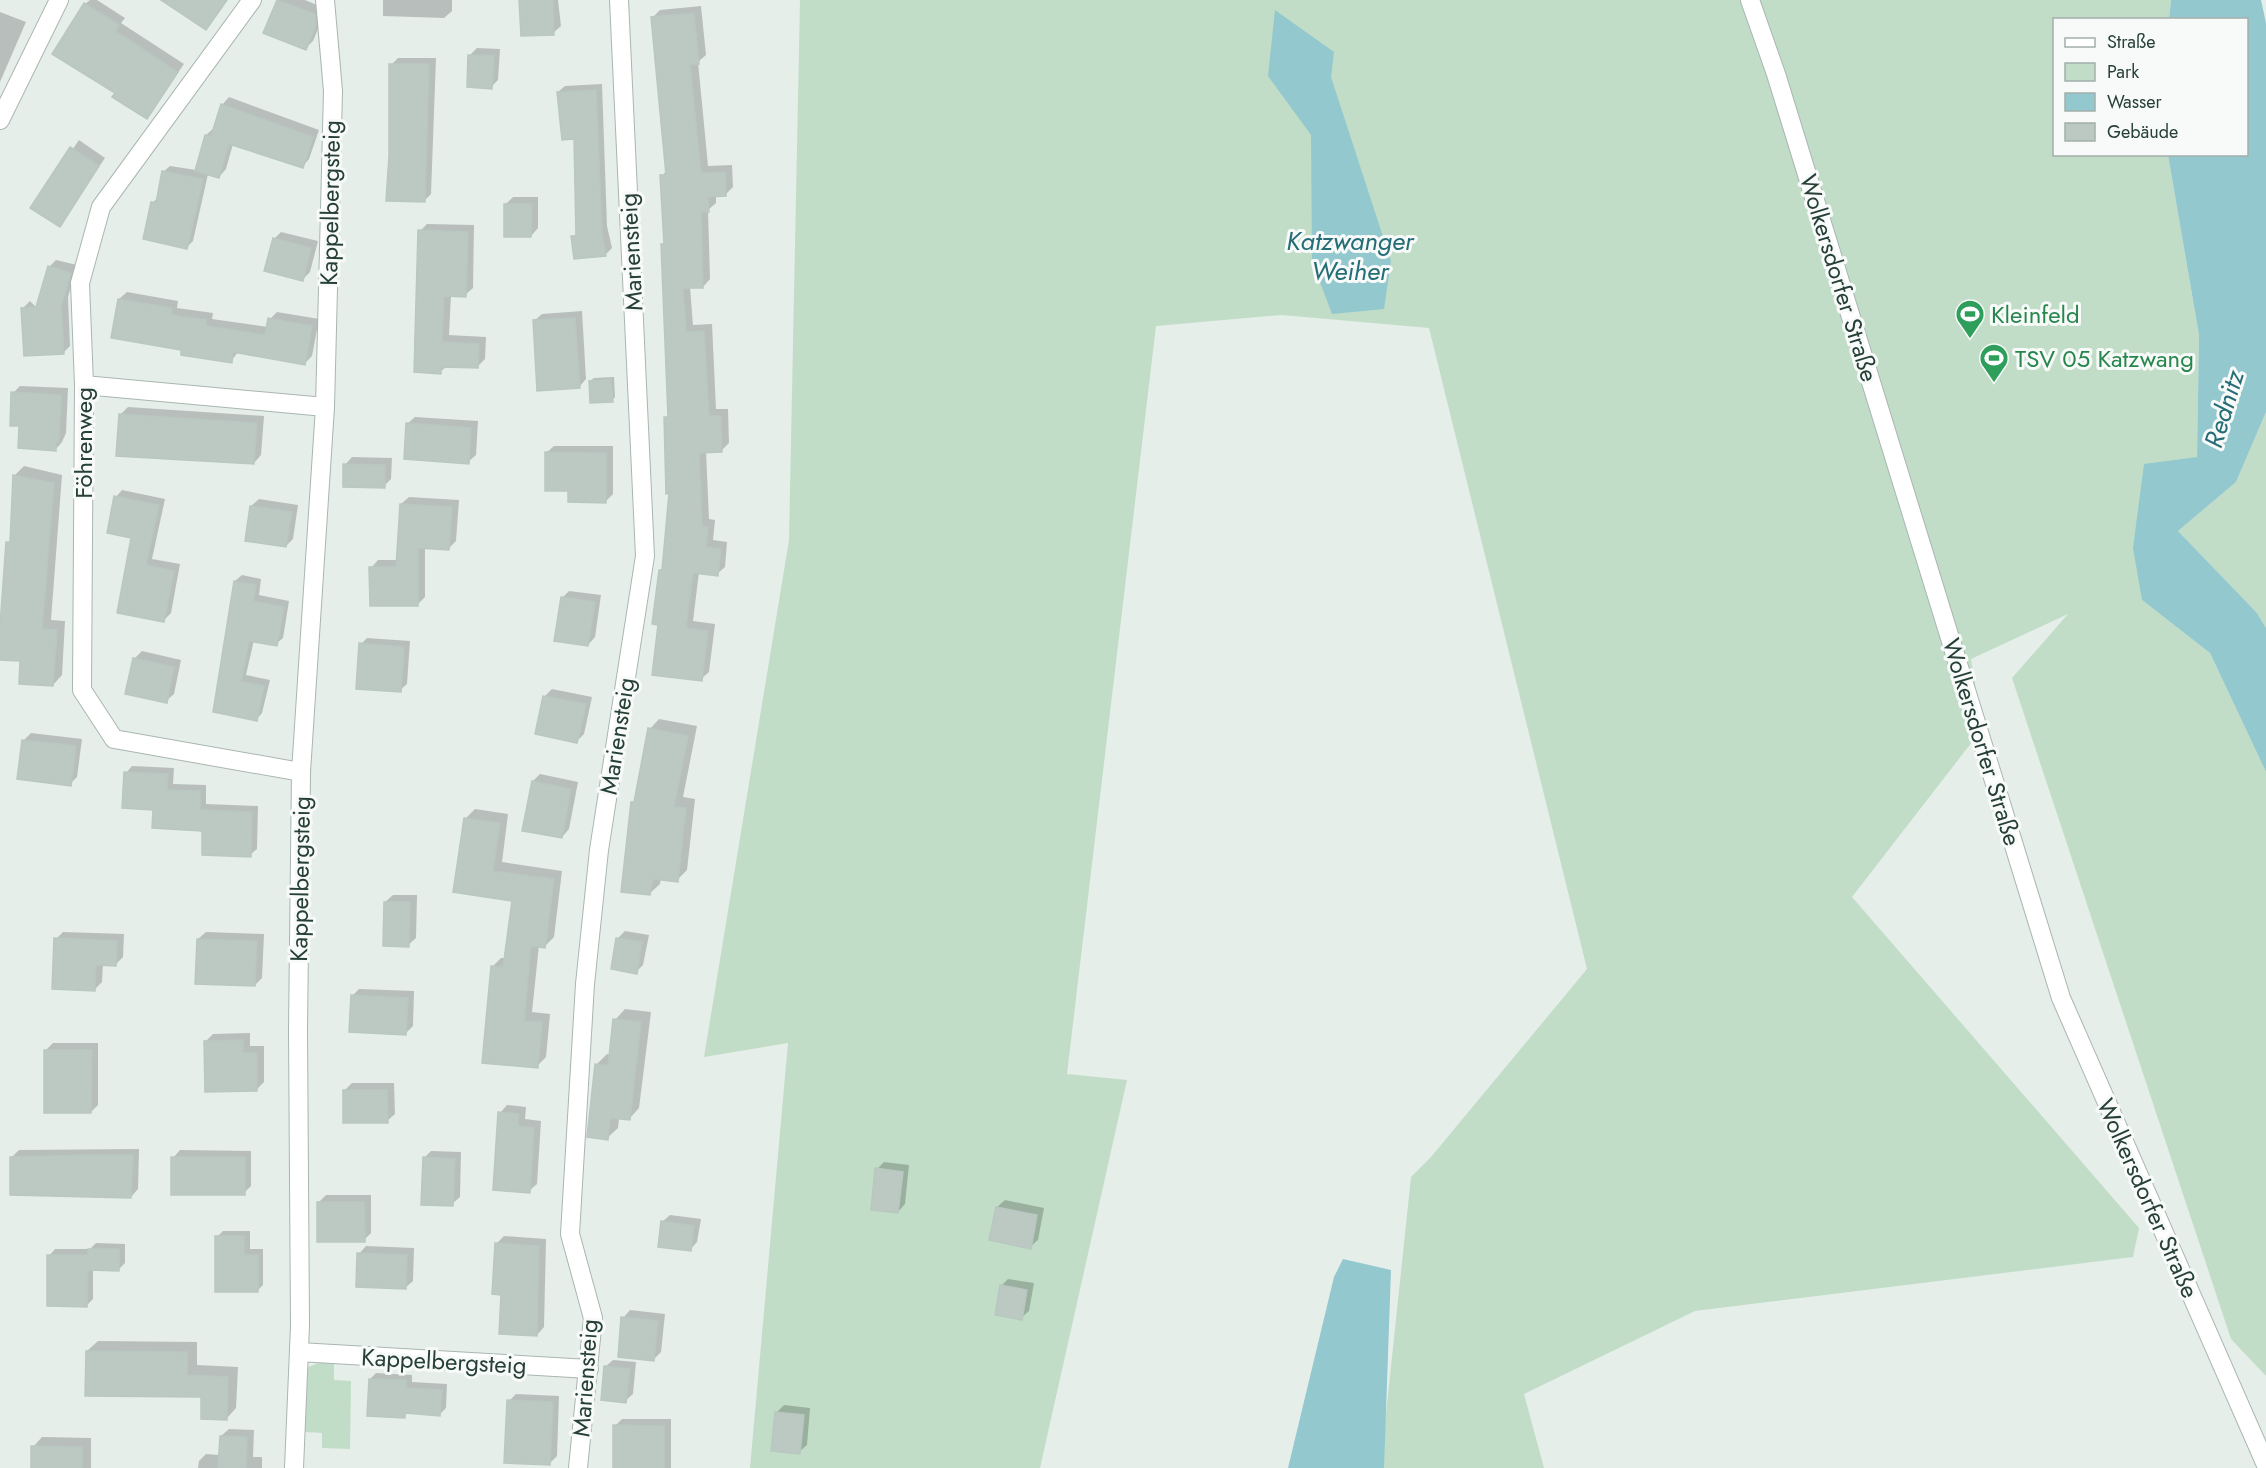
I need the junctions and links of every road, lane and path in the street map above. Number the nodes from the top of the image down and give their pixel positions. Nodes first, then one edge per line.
1 (58, 0) edge
2 (252, 0) edge
3 (325, 0) edge
4 (619, 0) edge
5 (1749, 0) edge
6 (0, 120) edge
7 (84, 385) junction
8 (325, 407) junction
9 (301, 772) junction
10 (299, 1352) junction
11 (589, 1369) junction
12 (2266, 1465) edge
13 (294, 1468) edge
14 (578, 1468) edge

1 - 6 street
2 - 7 street, Föhrenweg
3 - 8 street, Kappelbergsteig
4 - 11 street, Mariensteig
5 - 12 street, Wolkersdorfer Straße
7 - 8 street
7 - 9 street, Föhrenweg
8 - 9 street, Kappelbergsteig
9 - 10 street, Kappelbergsteig
10 - 11 street, Kappelbergsteig
10 - 13 street, Kappelbergsteig
11 - 14 street, Mariensteig

